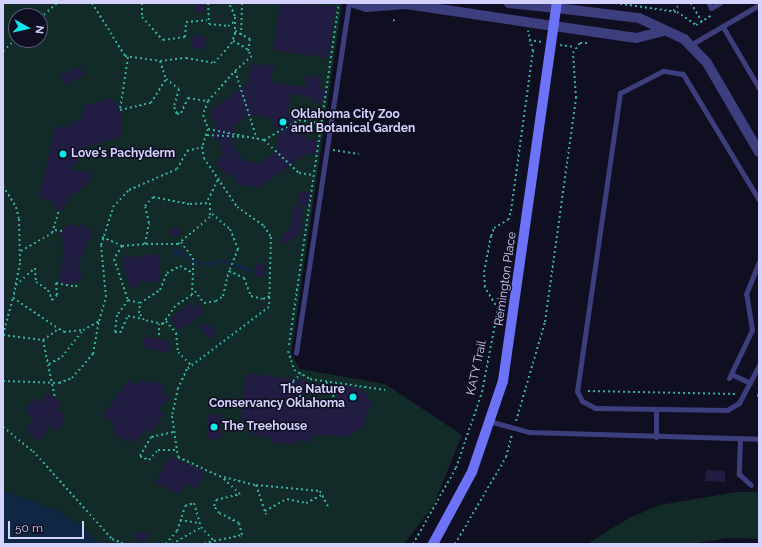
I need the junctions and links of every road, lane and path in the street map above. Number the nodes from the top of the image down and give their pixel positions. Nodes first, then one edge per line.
1 (57, 3) edge
2 (92, 3) edge
3 (142, 3) edge
4 (208, 3) edge
5 (231, 3) edge
6 (242, 3) edge
7 (339, 3) edge
8 (348, 3) edge
9 (354, 3) edge
10 (509, 3) edge
11 (615, 3) edge
12 (681, 3) edge
13 (691, 3) edge
14 (708, 3) edge
15 (720, 3) edge
16 (759, 5) edge
17 (557, 6) edge
18 (48, 11) edge
19 (673, 11) junction
20 (208, 20) junction
21 (235, 21) junction
22 (702, 22) dead end
23 (696, 25) dead end
24 (554, 26) junction
25 (723, 27) junction
26 (528, 29) dead end
27 (235, 31) junction
28 (664, 31) junction
29 (241, 35) junction
30 (529, 40) junction
31 (233, 41) junction
32 (536, 41) dead end
33 (589, 42) dead end
34 (692, 44) junction
35 (248, 51) junction
36 (128, 57) junction
37 (160, 61) junction
38 (235, 71) junction
39 (166, 79) junction
40 (759, 88) edge
41 (208, 101) junction
42 (208, 129) junction
43 (207, 135) junction
44 (245, 137) junction
45 (257, 139) junction
46 (264, 140) junction
47 (202, 147) junction
48 (317, 147) dead end
49 (327, 149) junction
50 (759, 151) edge
51 (359, 154) dead end
52 (312, 175) dead end
53 (219, 177) junction
54 (3, 186) edge
55 (208, 200) junction
56 (759, 200) edge
57 (59, 210) dead end
58 (212, 214) junction
59 (55, 230) junction
60 (62, 231) dead end
61 (102, 237) junction
62 (181, 242) junction
63 (145, 244) junction
64 (122, 246) junction
65 (20, 251) junction
66 (759, 262) edge
67 (229, 271) junction
68 (193, 273) junction
69 (77, 282) dead end
70 (16, 285) junction
71 (195, 290) junction
72 (270, 296) junction
73 (13, 298) junction
74 (128, 300) junction
75 (140, 303) junction
76 (144, 320) junction
77 (99, 321) junction
78 (166, 321) junction
79 (159, 324) junction
80 (58, 330) junction
81 (83, 330) junction
82 (3, 335) edge
83 (159, 335) dead end
84 (43, 340) junction
85 (296, 353) dead end
86 (49, 364) junction
87 (191, 365) junction
88 (759, 365) edge
89 (301, 374) dead end
90 (3, 381) edge
91 (328, 382) dead end
92 (54, 383) junction
93 (335, 383) dead end
94 (750, 383) junction
95 (301, 391) junction
96 (588, 391) dead end
97 (737, 394) dead end
98 (54, 398) dead end
99 (299, 402) dead end
100 (332, 407) dead end
101 (656, 409) junction
102 (517, 416) dead end
103 (492, 422) junction
104 (3, 427) edge
105 (173, 432) junction
106 (656, 437) junction
107 (740, 438) junction
108 (759, 439) edge
109 (511, 440) dead end
110 (175, 450) junction
111 (222, 477) junction
112 (256, 485) junction
113 (751, 485) dead end
114 (322, 495) junction
115 (329, 509) dead end
116 (180, 520) junction
117 (200, 523) junction
118 (201, 527) junction
119 (214, 542) junction
120 (126, 544) edge
121 (166, 544) edge
122 (172, 544) edge
123 (204, 544) edge
124 (413, 544) edge
125 (433, 544) edge
126 (455, 544) edge

1 - 18 path
2 - 36 path
3 - 20 path
4 - 20 path
5 - 21 path
6 - 29 path
7 - 46 path
8 - 49 lane
9 - 24 street
10 - 17 street
11 - 19 path
12 - 19 path
13 - 22 path
14 - 15 lane
16 - 25 lane
17 - 24 main road, Remington Place
17 - 28 street
19 - 23 path
20 - 21 path
21 - 27 path
24 - 28 street
24 - 103 main road, Remington Place
25 - 34 lane
25 - 40 lane
26 - 30 path, KATY Trail
27 - 29 path
27 - 31 path
28 - 34 street
29 - 35 path
30 - 32 path
30 - 124 path, KATY Trail
31 - 35 path
31 - 37 path
33 - 102 path
34 - 50 street
35 - 38 path
36 - 37 path
36 - 39 path
37 - 39 path
38 - 41 path
38 - 45 path
39 - 41 path
41 - 42 path
42 - 43 path
42 - 44 path
43 - 44 path
43 - 47 path
44 - 45 path
45 - 46 path
46 - 52 path
47 - 53 path
47 - 61 path
48 - 49 path
49 - 51 path
49 - 85 lane
53 - 55 path
53 - 72 path
54 - 65 path
55 - 58 path
55 - 63 path
56 - 101 lane
57 - 59 path
58 - 62 path
58 - 67 path
59 - 60 path
59 - 65 path
61 - 64 path
61 - 77 path
62 - 63 path
62 - 68 path
63 - 64 path
64 - 74 path
65 - 70 path
66 - 94 lane
67 - 71 path
67 - 72 path
68 - 71 path
68 - 75 path
69 - 70 path
70 - 73 path
71 - 78 path
72 - 87 path
73 - 80 path
73 - 82 path
74 - 75 path
74 - 76 path
75 - 76 path
76 - 79 path
77 - 81 path
77 - 92 path
78 - 79 path
78 - 87 path
79 - 83 path
80 - 81 path
80 - 84 path
81 - 86 path
82 - 84 path
84 - 86 path
86 - 92 path
87 - 105 path
88 - 94 lane
89 - 95 path
90 - 92 path
91 - 95 path
92 - 98 path
93 - 100 path
94 - 101 lane
95 - 99 path
96 - 97 path
101 - 106 lane
103 - 106 lane
103 - 125 main road, Remington Place
104 - 120 path
105 - 110 path
105 - 110 path
106 - 107 lane
107 - 108 lane
107 - 113 lane
109 - 126 path
110 - 111 path
111 - 112 path
111 - 119 path
112 - 114 path
112 - 114 path
114 - 115 path
116 - 117 path
116 - 117 path
116 - 121 path
117 - 118 path
118 - 119 path
118 - 122 path
119 - 123 path

